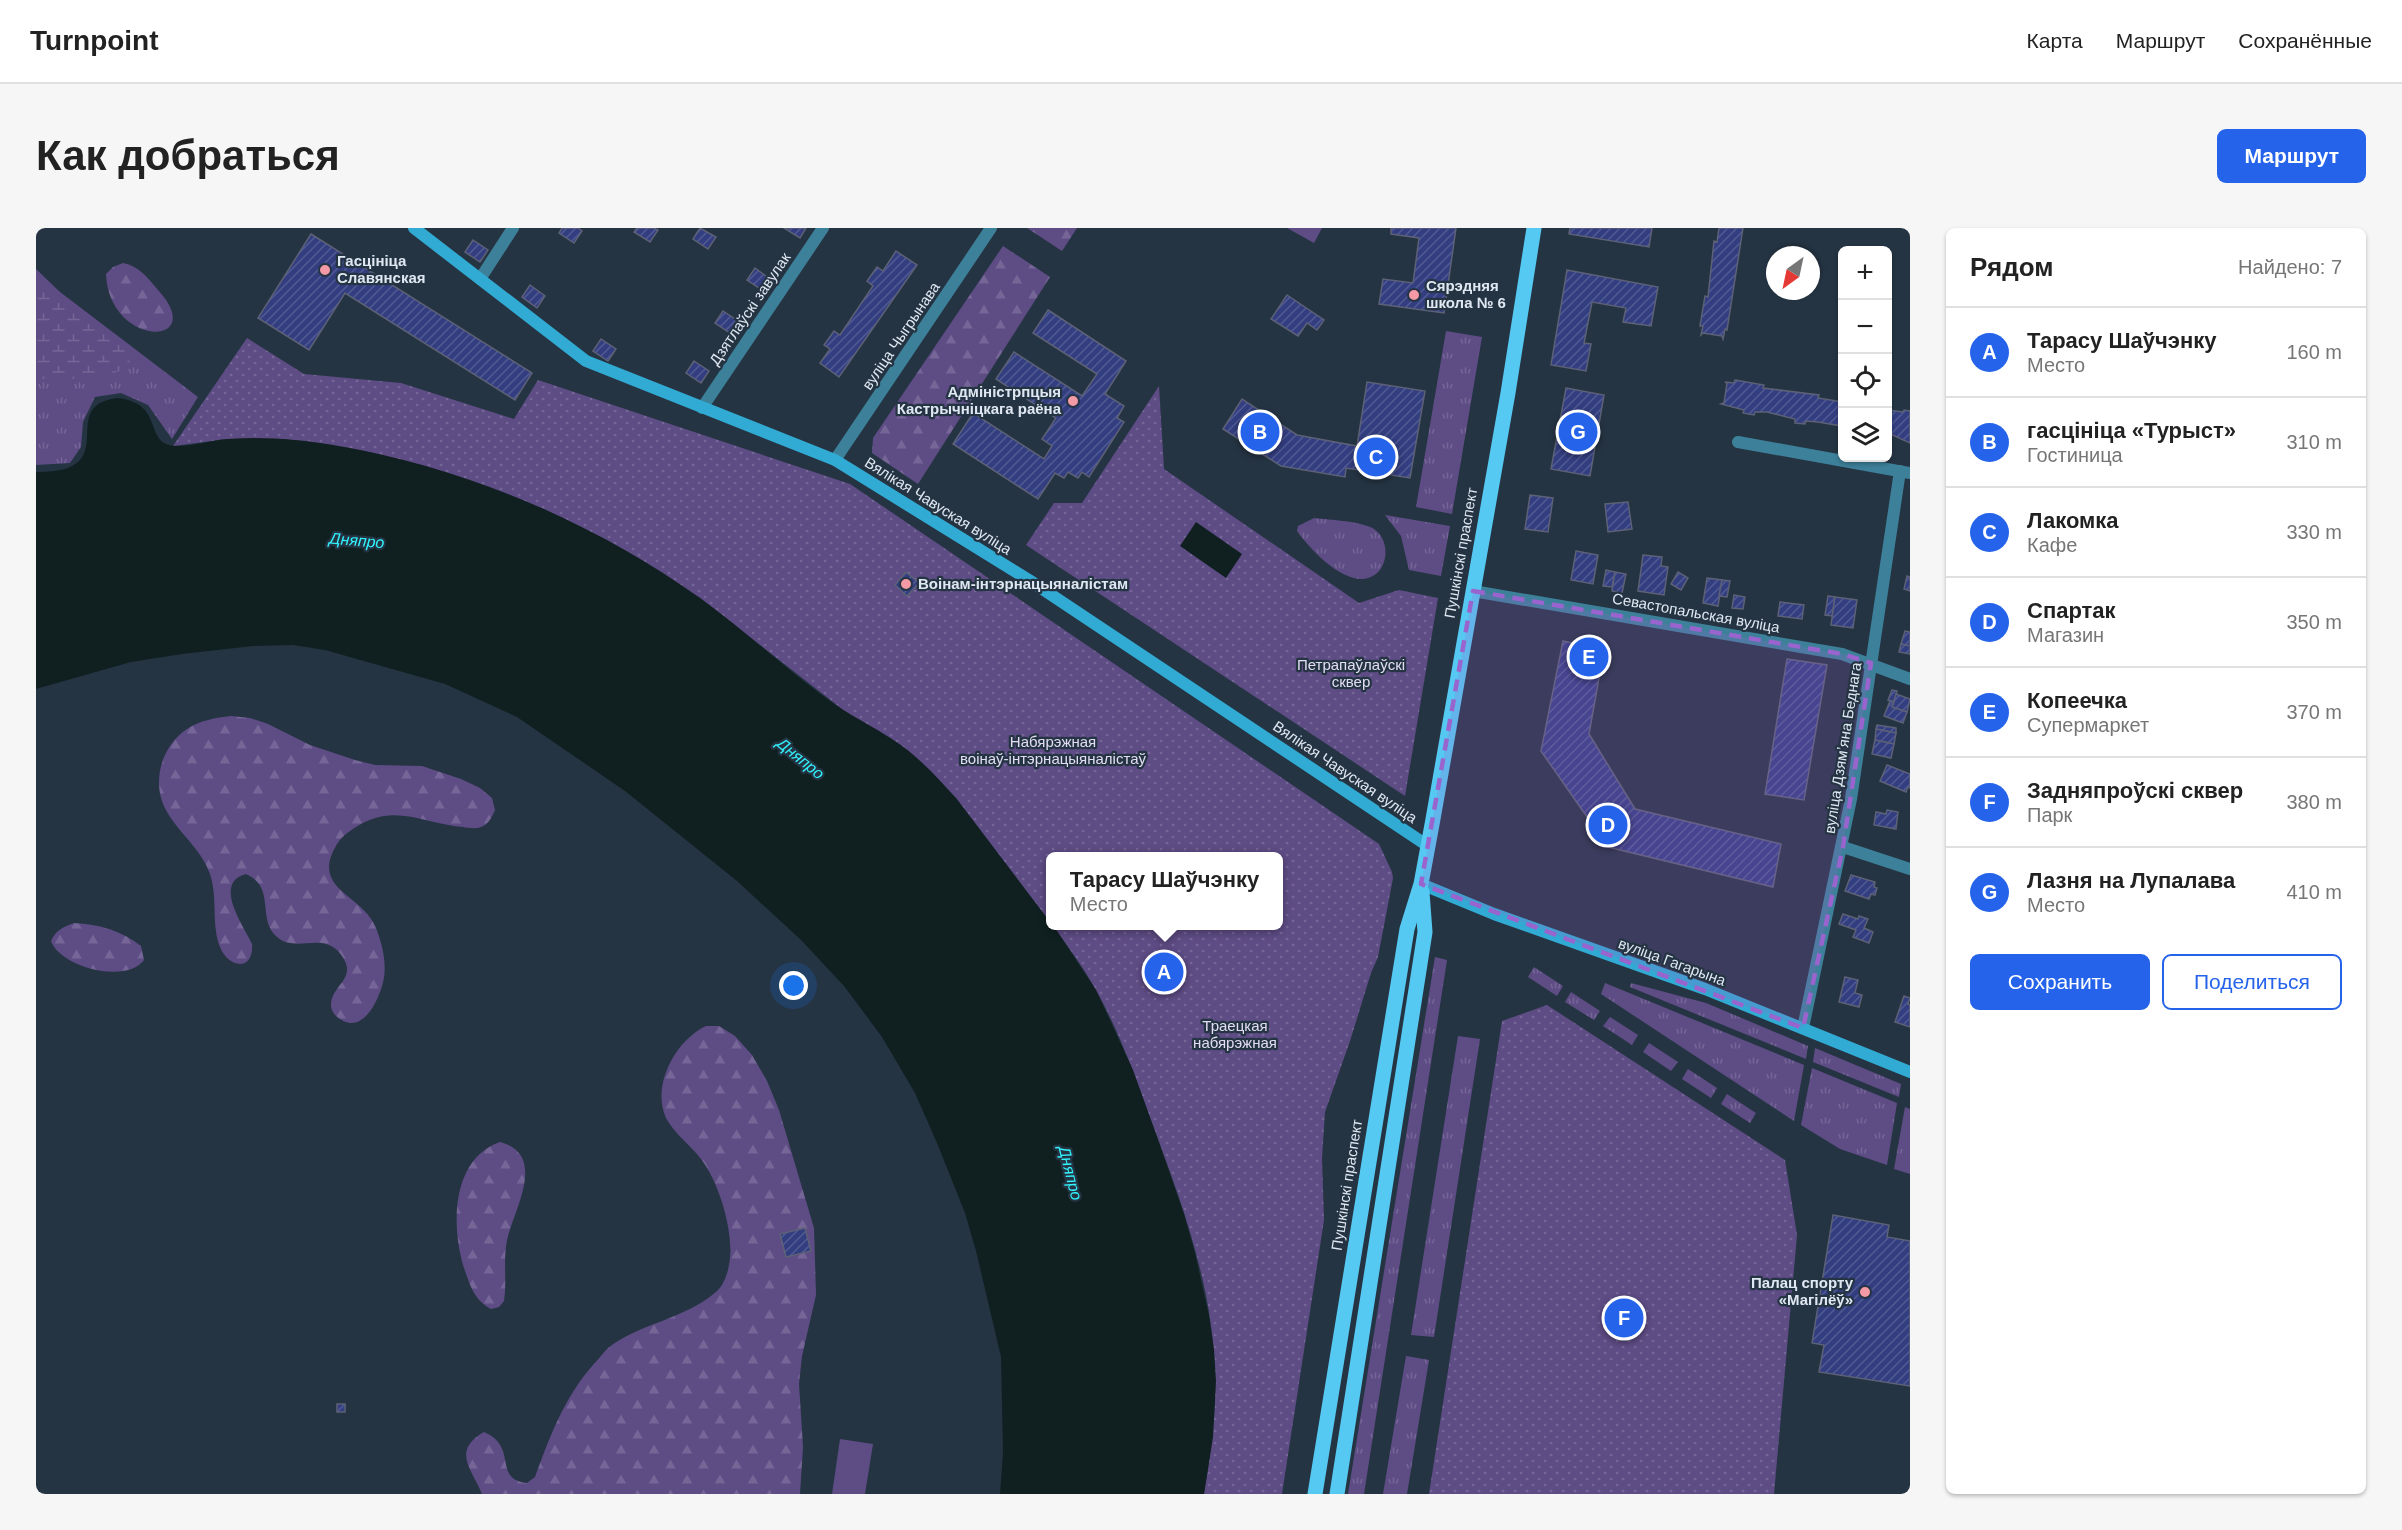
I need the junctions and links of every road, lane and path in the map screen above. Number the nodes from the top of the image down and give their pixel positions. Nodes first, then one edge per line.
1 (414, 228) edge
2 (513, 228) edge
3 (823, 228) edge
4 (991, 228) edge
5 (1534, 228) edge
6 (480, 279) junction
7 (702, 408) junction
8 (1737, 442) dead end
9 (835, 460) junction
10 (1905, 472) edge
11 (1473, 591) junction
12 (1871, 663) junction
13 (1910, 679) edge
14 (1428, 846) junction
15 (1843, 848) junction
16 (1910, 869) edge
17 (1421, 884) junction
18 (1803, 1028) junction
19 (1910, 1072) edge
20 (1315, 1494) edge
21 (1337, 1494) edge

1 - 6 main road, Вялікая Чавуская вуліца
2 - 6 street
3 - 7 street, Дзятлаўскі завулак
4 - 9 street, вуліца Чыгрынава
5 - 11 main road, Пушкінскі праспект
6 - 7 main road, Вялікая Чавуская вуліца
7 - 9 main road, Вялікая Чавуская вуліца
8 - 10 street
9 - 14 main road, Вялікая Чавуская вуліца
10 - 12 street, вуліца Дзямʼяна Беднага
11 - 12 street, Севастопальская вуліца
11 - 14 main road, Пушкінскі праспект
12 - 13 street, Севастопальская вуліца
12 - 15 street, вуліца Дзямʼяна Беднага
14 - 17 main road, Пушкінскі праспект
15 - 16 street
15 - 18 street, вуліца Дзямʼяна Беднага
17 - 18 main road, вуліца Гагарына
17 - 20 main road, Пушкінскі праспект
17 - 21 main road, Пушкінскі праспект
18 - 19 main road, вуліца Гагарына

